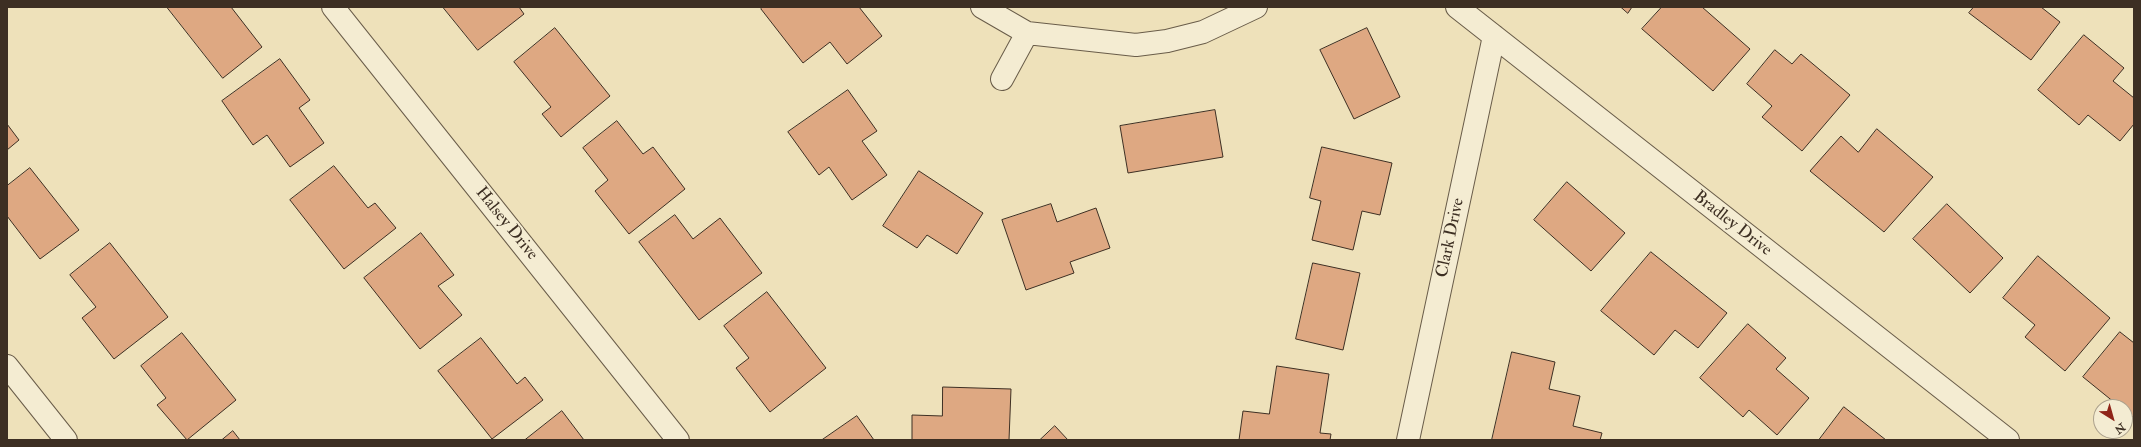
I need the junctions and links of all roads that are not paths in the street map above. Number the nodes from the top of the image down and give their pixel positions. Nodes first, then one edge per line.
1 (333, 7) edge
2 (982, 7) edge
3 (1256, 7) edge
4 (1457, 7) edge
5 (1027, 33) junction
6 (1494, 36) junction
7 (1002, 79) dead end
8 (7, 366) edge
9 (66, 440) edge
10 (678, 440) edge
11 (1408, 440) edge
12 (2008, 440) edge

1 - 10 street, Halsey Drive
2 - 5 street
3 - 5 street
4 - 6 street, Bradley Drive
5 - 7 street
6 - 11 street, Clark Drive
6 - 12 street, Bradley Drive
8 - 9 street

